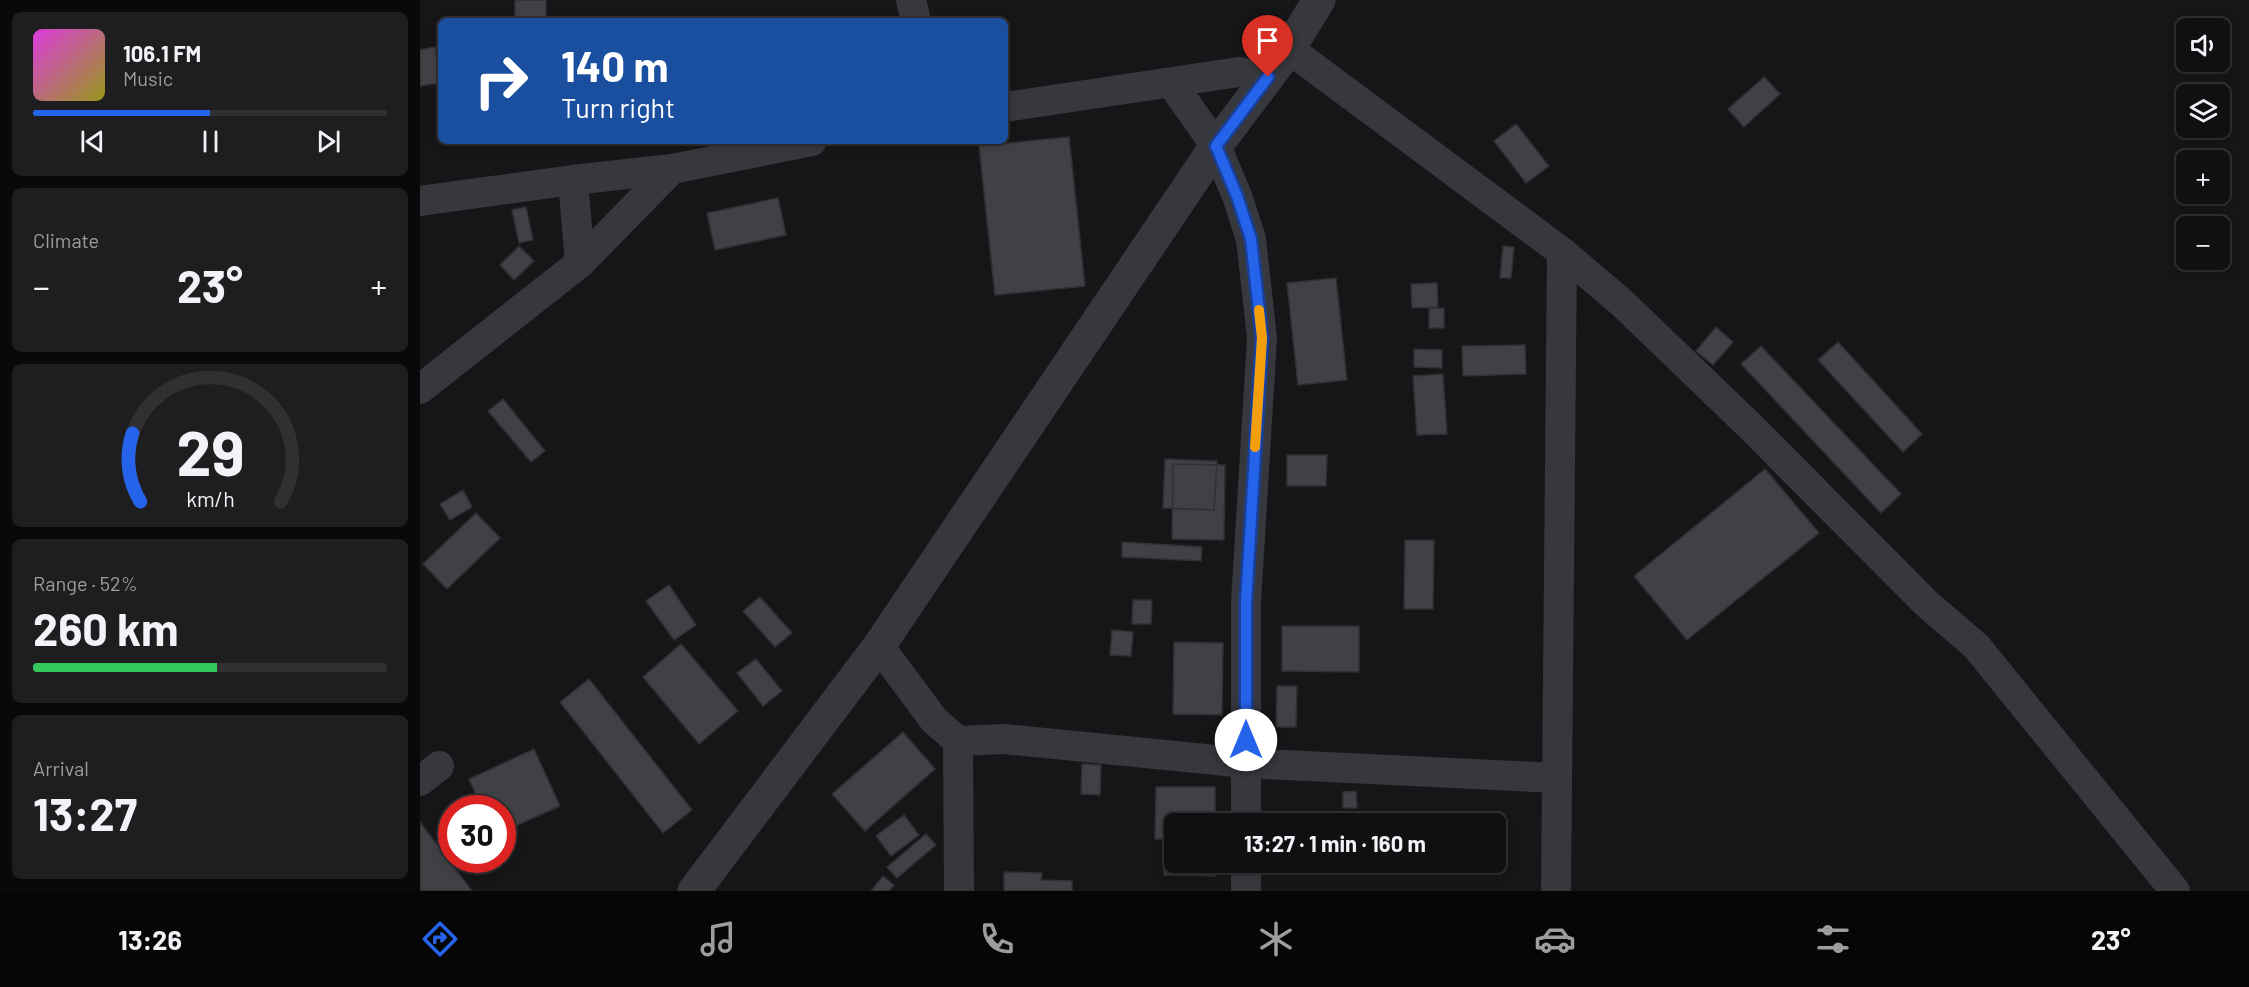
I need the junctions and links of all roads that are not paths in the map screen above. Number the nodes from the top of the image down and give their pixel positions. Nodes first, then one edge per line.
1 (911, 0) edge
2 (1319, 0) edge
3 (915, 18) edge
4 (1289, 49) junction
5 (1268, 77) junction
6 (1172, 84) junction
7 (1008, 107) edge
8 (797, 144) edge
9 (1216, 146) junction
10 (672, 169) junction
11 (573, 180) junction
12 (420, 201) edge
13 (1562, 252) junction
14 (580, 263) junction
15 (420, 389) edge
16 (879, 646) junction
17 (958, 741) junction
18 (1246, 763) junction
19 (1557, 778) junction
20 (1246, 813) edge
21 (1246, 873) edge
22 (694, 891) edge
23 (959, 891) edge
24 (1246, 891) edge
25 (1556, 891) edge
26 (2175, 891) edge

1 - 3 street
2 - 4 street
4 - 5 street
4 - 13 street
5 - 6 street
5 - 9 street
6 - 7 street
6 - 9 street
8 - 10 street
9 - 16 street
9 - 18 street
10 - 11 street
10 - 14 street
11 - 12 street
11 - 14 street
13 - 19 street
13 - 26 street
14 - 15 street
16 - 17 street
16 - 22 street
17 - 18 street
17 - 23 street
18 - 19 street
18 - 20 street
19 - 25 street
21 - 24 street

